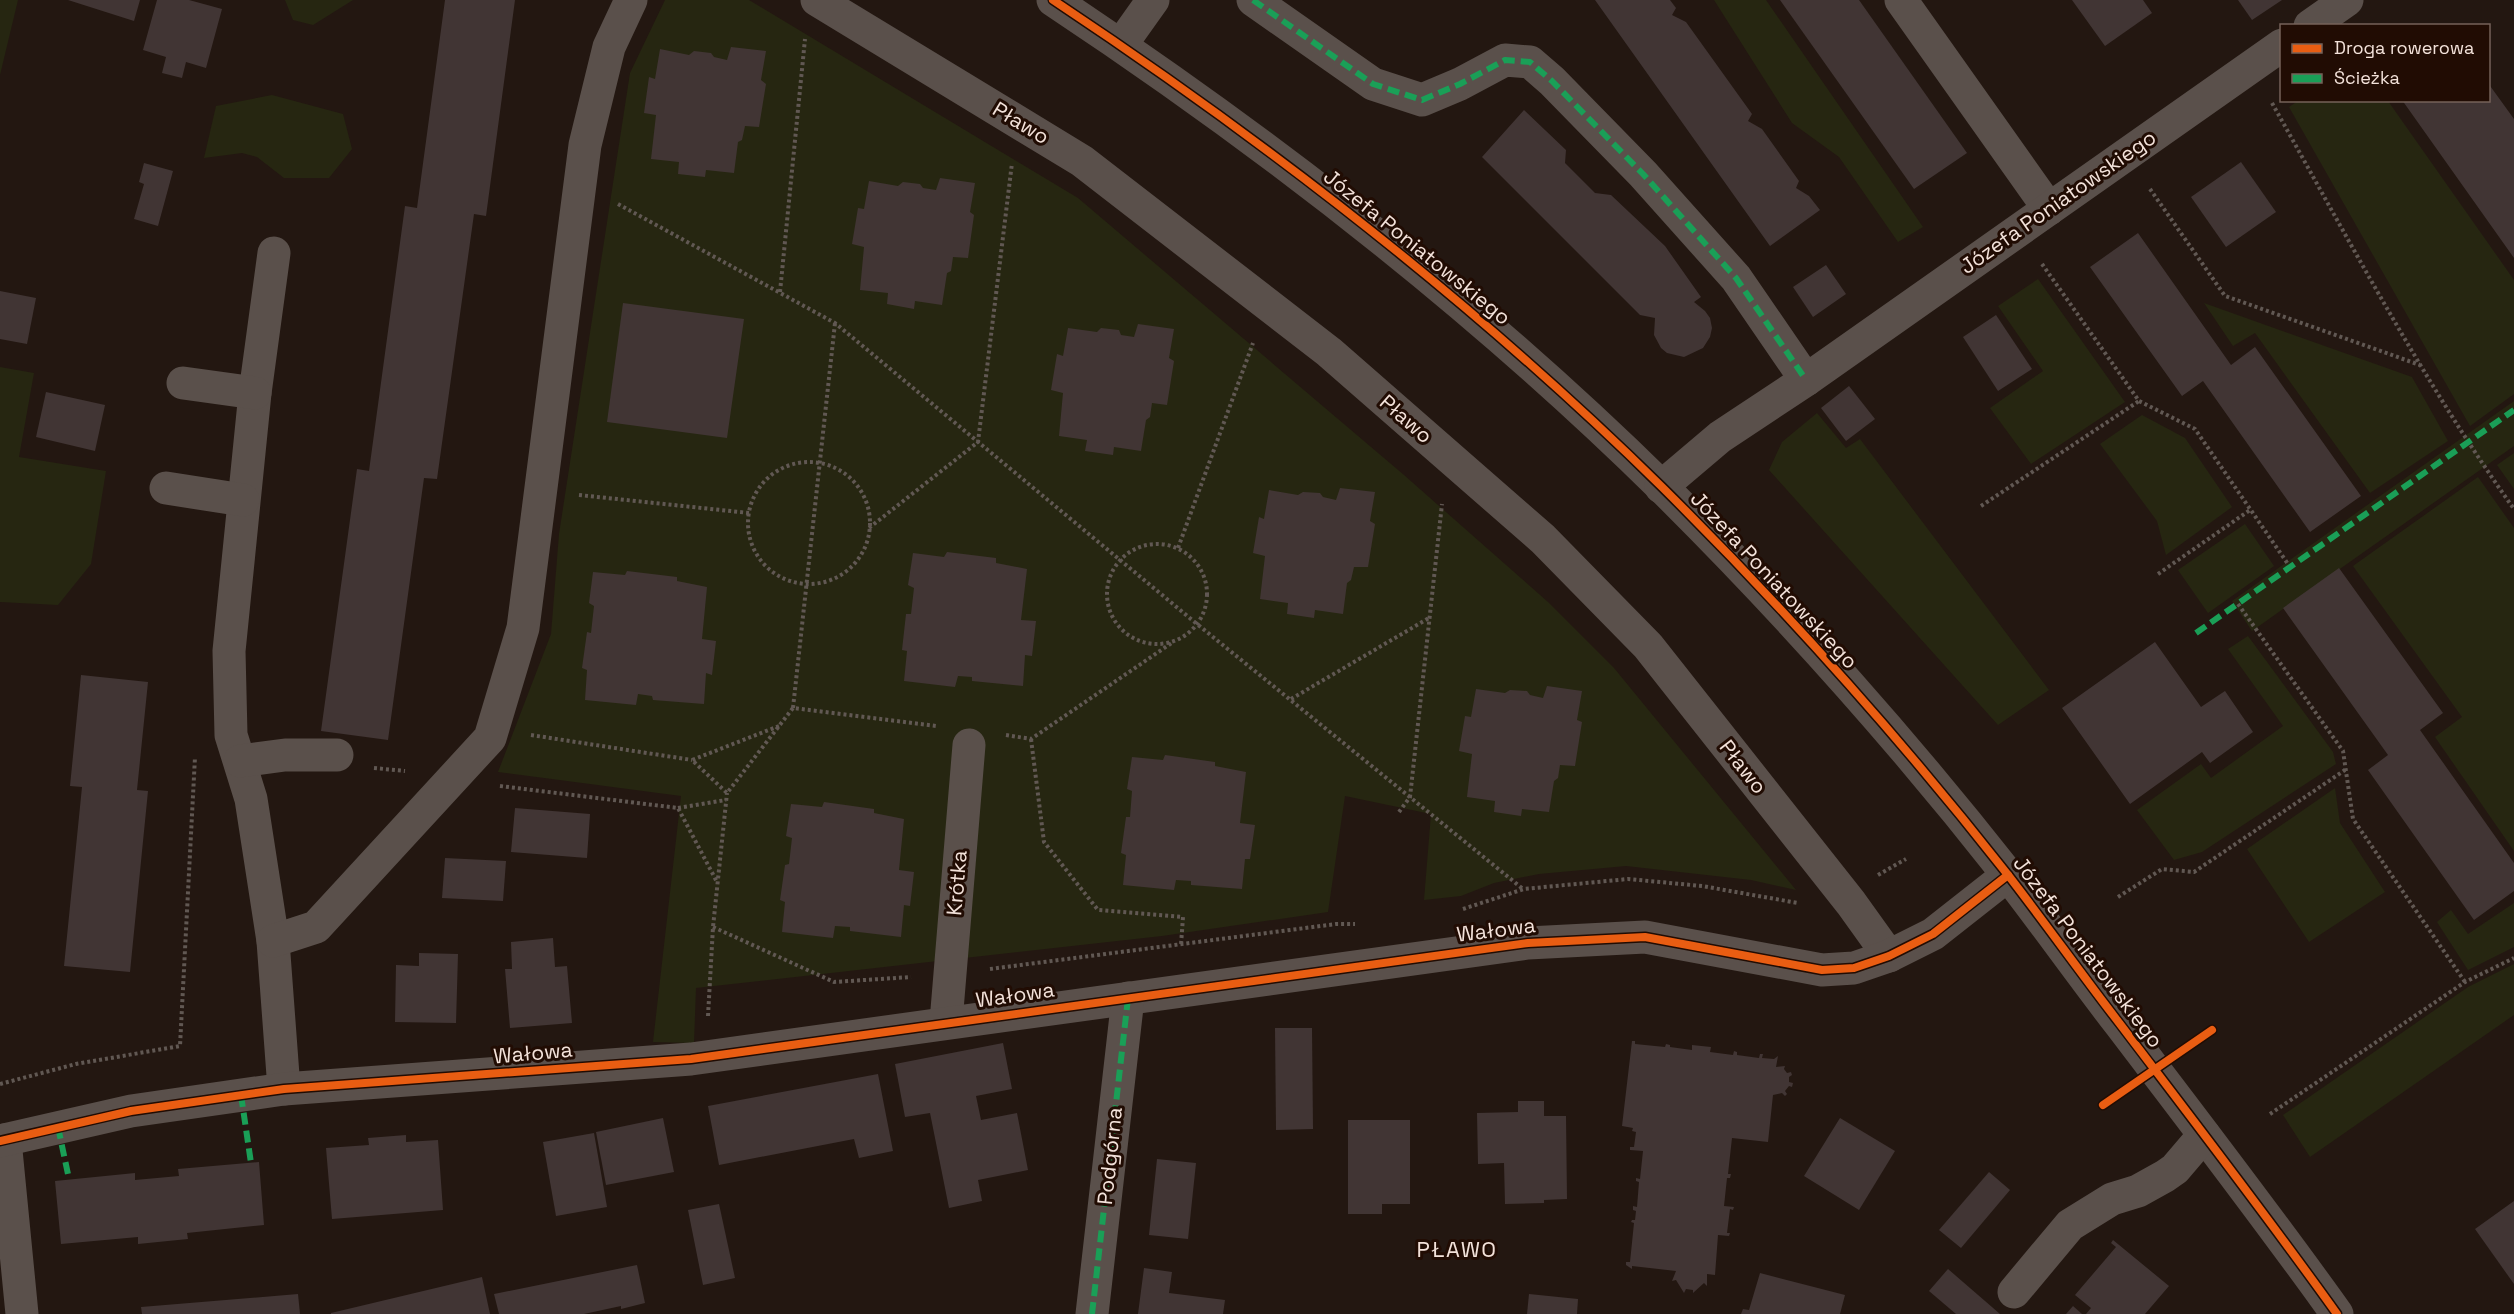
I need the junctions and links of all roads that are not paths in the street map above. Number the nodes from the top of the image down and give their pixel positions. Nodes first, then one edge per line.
1 (631, 0) edge
2 (817, 0) edge
3 (1053, 0) edge
4 (1153, 0) edge
5 (1253, 0) edge
6 (1901, 0) edge
7 (2346, 0) edge
8 (2313, 24) edge
9 (1121, 45) junction
10 (2280, 46) edge
11 (2049, 209) junction
12 (274, 253) dead end
13 (1806, 380) junction
14 (183, 383) dead end
15 (255, 393) junction
16 (1661, 487) junction
17 (166, 488) dead end
18 (243, 500) junction
19 (958, 736) road end
20 (235, 748) junction
21 (337, 755) dead end
22 (2008, 875) junction
23 (273, 940) junction
24 (1889, 956) junction
25 (1128, 998) junction
26 (946, 1022) junction
27 (284, 1089) junction
28 (2204, 1135) junction
29 (2, 1140) edge
30 (2014, 1292) dead end
31 (22, 1314) edge
32 (1092, 1314) edge
33 (2337, 1314) edge

1 - 23 street
2 - 24 street, Pławo
3 - 9 street, Józefa Poniatowskiego
4 - 9 street
5 - 13 street
6 - 11 street
7 - 8 street
9 - 16 street, Józefa Poniatowskiego
10 - 11 street, Józefa Poniatowskiego
11 - 13 street, Józefa Poniatowskiego
12 - 15 street
13 - 16 street, Józefa Poniatowskiego
14 - 15 street
15 - 18 street
16 - 22 street, Józefa Poniatowskiego
17 - 18 street
18 - 20 street
19 - 26 street, Krótka
20 - 21 street
20 - 23 street
22 - 24 street, Wałowa
22 - 28 street, Józefa Poniatowskiego
23 - 27 street
24 - 25 street, Wałowa
25 - 26 street, Wałowa
25 - 32 street, Podgórna
26 - 27 street, Wałowa
27 - 29 street, Wałowa
28 - 30 street
28 - 33 street, Józefa Poniatowskiego
29 - 31 street

